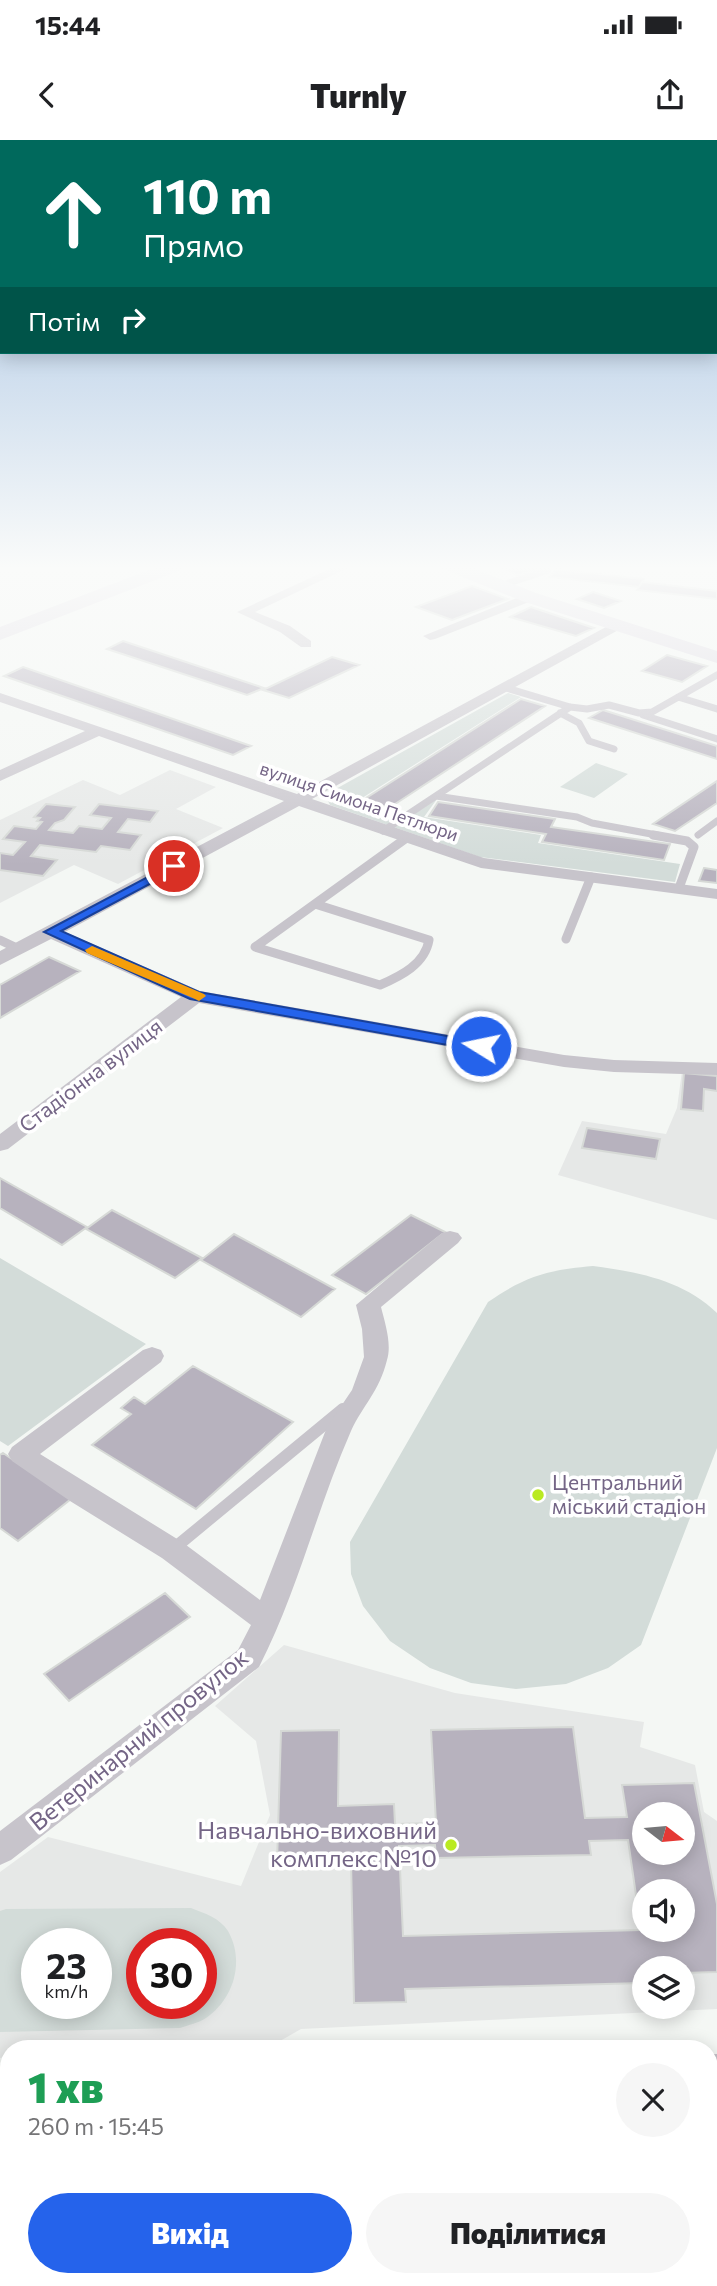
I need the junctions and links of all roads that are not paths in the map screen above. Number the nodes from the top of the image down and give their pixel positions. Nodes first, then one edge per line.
1 (543, 665) edge
2 (717, 675) edge
3 (503, 687) junction
4 (0, 697) edge
5 (678, 697) junction
6 (570, 707) junction
7 (717, 709) edge
8 (560, 713) junction
9 (639, 713) junction
10 (96, 732) junction
11 (717, 739) edge
12 (614, 749) dead end
13 (0, 776) edge
14 (436, 796) junction
15 (296, 801) junction
16 (717, 821) edge
17 (383, 831) junction
18 (698, 835) dead end
19 (405, 839) junction
20 (591, 877) junction
21 (679, 888) junction
22 (717, 894) edge
23 (315, 904) junction
24 (51, 932) junction
25 (566, 939) dead end
26 (0, 940) edge
27 (19, 949) junction
28 (0, 959) edge
29 (195, 996) junction
30 (717, 1069) edge
31 (0, 1144) edge
32 (450, 1238) dead end
33 (152, 1356) dead end
34 (364, 1392) junction
35 (172, 1550) junction
36 (267, 1621) junction
37 (0, 1850) edge

1 - 3 street
2 - 5 lane
3 - 6 lane
3 - 15 street
4 - 10 street, вулиця Симона Петлюри
5 - 7 lane
5 - 9 lane
6 - 8 lane
6 - 9 lane
8 - 12 lane
8 - 14 lane
9 - 11 lane
10 - 13 street
10 - 15 street, вулиця Симона Петлюри
14 - 17 lane
14 - 21 lane
15 - 17 street, вулиця Симона Петлюри
15 - 24 street
16 - 18 lane
17 - 19 street, вулиця Симона Петлюри
19 - 20 street, вулиця Симона Петлюри
19 - 23 lane
20 - 21 street, вулиця Симона Петлюри
20 - 25 lane
21 - 22 street, вулиця Симона Петлюри
23 - 23 lane
24 - 27 street
24 - 29 street
26 - 27 lane
27 - 28 street
29 - 30 street
29 - 31 street, Стадіонна вулиця
32 - 34 street
33 - 35 street
34 - 35 lane
34 - 36 street
35 - 36 street
36 - 37 street, Ветеринарний провулок

